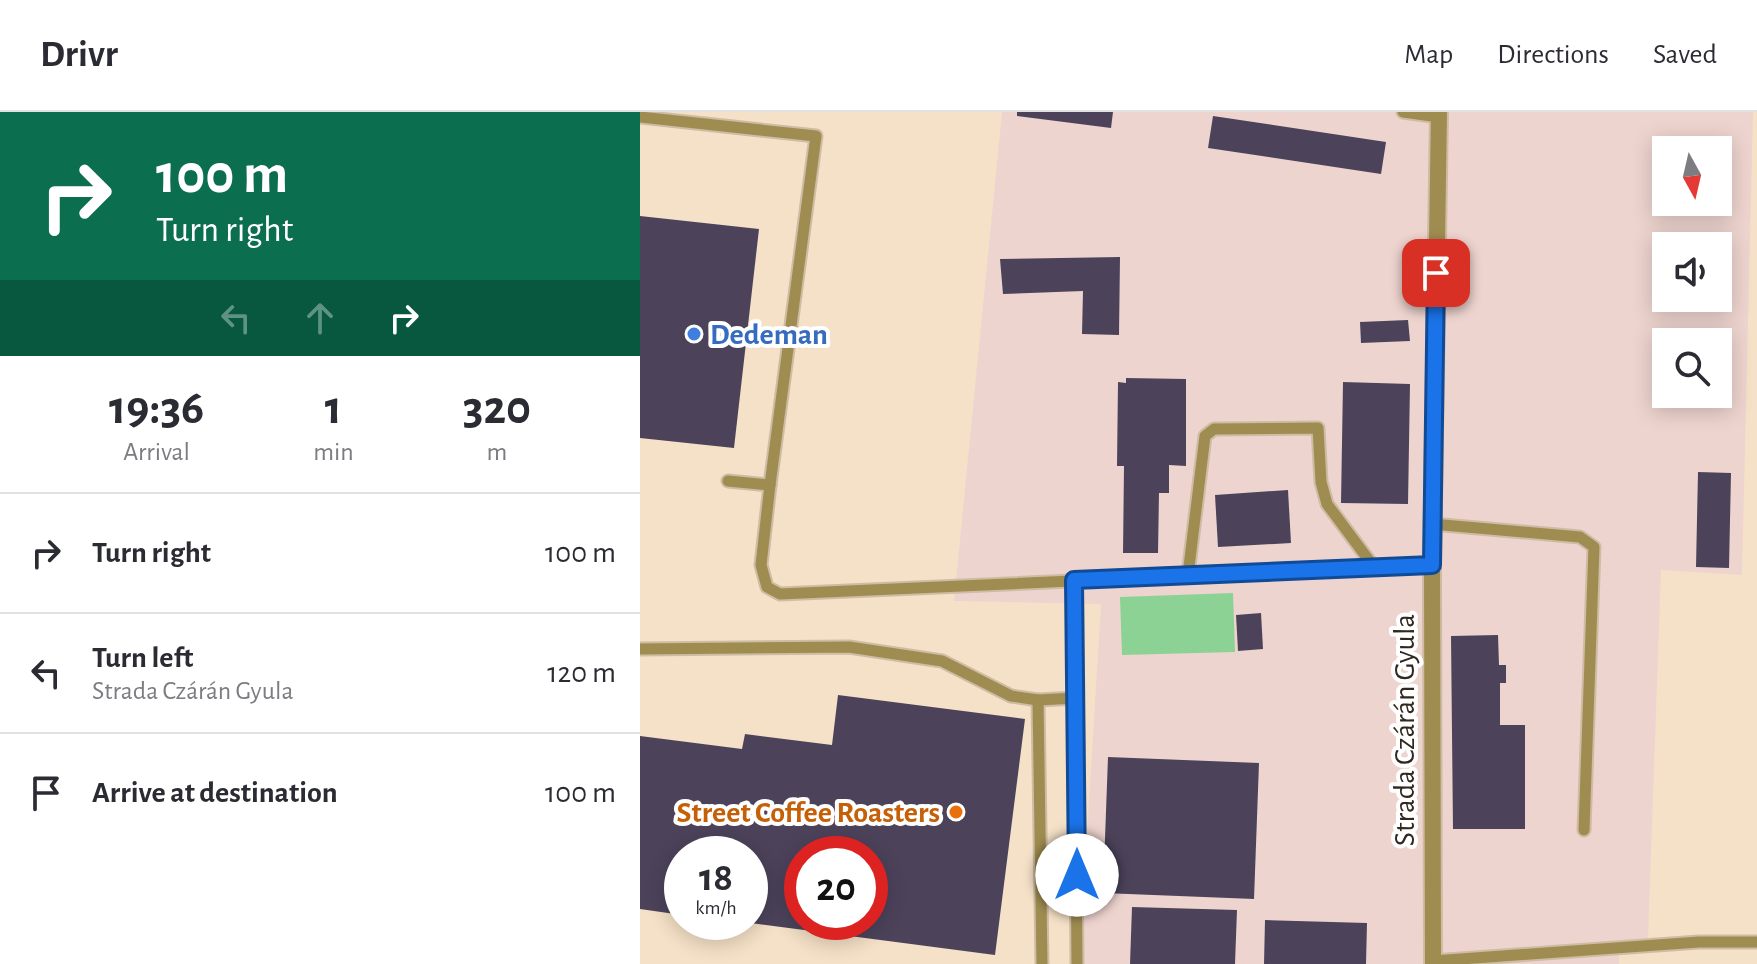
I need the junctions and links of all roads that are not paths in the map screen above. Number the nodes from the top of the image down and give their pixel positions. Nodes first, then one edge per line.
1 (1403, 112) edge
2 (1439, 114) edge
3 (640, 117) edge
4 (728, 481) dead end
5 (770, 485) junction
6 (1432, 524) junction
7 (1432, 565) junction
8 (1374, 567) junction
9 (1188, 575) junction
10 (1074, 580) junction
11 (640, 649) edge
12 (1076, 698) junction
13 (1038, 700) junction
14 (1584, 830) dead end
15 (1757, 942) edge
16 (1433, 963) edge
17 (1042, 964) edge
18 (1077, 964) edge

1 - 2 lane
2 - 6 street, Strada Czárán Gyula
3 - 5 lane
4 - 5 lane
5 - 10 lane
6 - 7 street, Strada Czárán Gyula
6 - 14 lane
7 - 8 lane
7 - 16 street, Strada Czárán Gyula
8 - 9 lane
8 - 9 lane
9 - 10 lane
10 - 12 lane
11 - 13 lane
12 - 13 lane
12 - 18 lane
13 - 17 lane
15 - 16 lane

